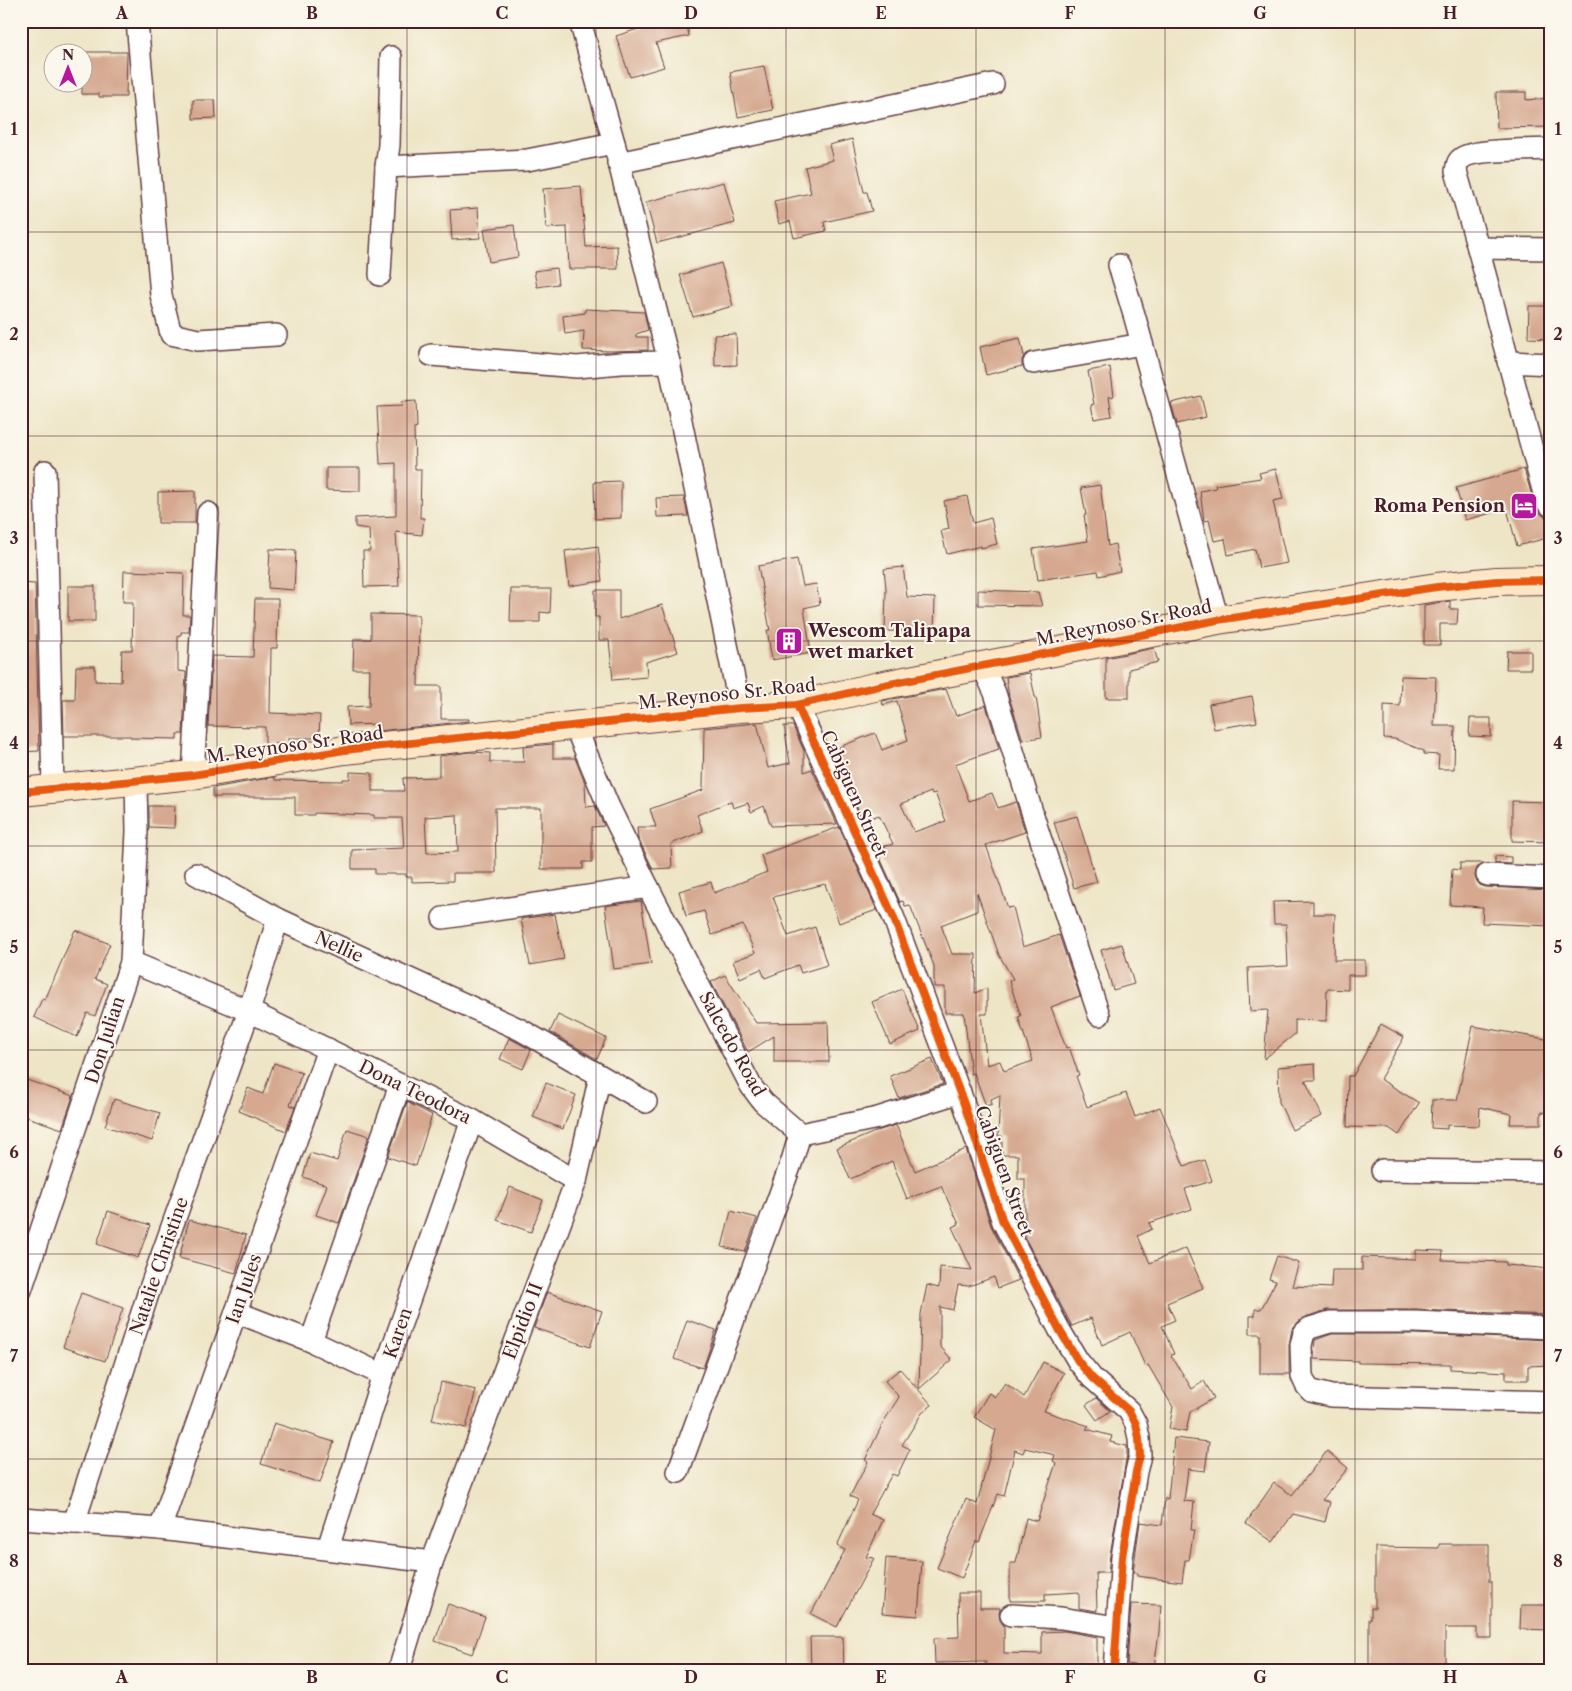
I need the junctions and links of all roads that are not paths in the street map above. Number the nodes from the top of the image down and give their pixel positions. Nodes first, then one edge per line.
1 (137, 21) edge
2 (580, 21) edge
3 (391, 57) dead end
4 (993, 84) dead end
5 (1551, 149) edge
6 (616, 153) junction
7 (386, 167) junction
8 (1478, 248) junction
9 (1551, 249) edge
10 (1119, 265) dead end
11 (380, 275) dead end
12 (276, 335) dead end
13 (1142, 344) junction
14 (432, 355) dead end
15 (669, 362) junction
16 (1508, 362) junction
17 (1034, 363) dead end
18 (1551, 364) edge
19 (45, 471) dead end
20 (1551, 506) edge
21 (208, 513) dead end
22 (1551, 580) edge
23 (1218, 620) junction
24 (982, 665) junction
25 (797, 705) junction
26 (740, 708) junction
27 (576, 726) junction
28 (192, 775) junction
29 (136, 780) junction
30 (53, 787) junction
31 (21, 792) edge
32 (196, 874) dead end
33 (1487, 875) dead end
34 (1551, 878) edge
35 (648, 887) junction
36 (443, 918) dead end
37 (278, 919) junction
38 (131, 962) junction
39 (249, 1011) junction
40 (1098, 1015) dead end
41 (328, 1049) junction
42 (600, 1076) junction
43 (400, 1085) junction
44 (960, 1092) junction
45 (646, 1102) dead end
46 (472, 1120) junction
47 (800, 1134) junction
48 (1382, 1170) dead end
49 (1551, 1172) edge
50 (576, 1181) junction
51 (21, 1290) edge
52 (236, 1312) junction
53 (1551, 1328) edge
54 (311, 1341) junction
55 (383, 1375) junction
56 (1551, 1402) edge
57 (678, 1472) dead end
58 (21, 1519) edge
59 (74, 1523) junction
60 (160, 1530) junction
61 (328, 1548) junction
62 (432, 1562) junction
63 (1011, 1615) dead end
64 (1116, 1626) junction
65 (399, 1670) edge
66 (1114, 1670) edge

1 - 12 street
2 - 6 street
3 - 7 street
4 - 6 street
5 - 8 street
6 - 7 street
6 - 15 street
7 - 11 street
8 - 9 street
8 - 16 street
10 - 13 street
13 - 17 street
13 - 23 street
14 - 15 street
15 - 26 street
16 - 18 street
16 - 20 street
19 - 30 street
21 - 28 street
22 - 23 street, M. Reynoso Sr. Road
23 - 24 street, M. Reynoso Sr. Road
24 - 25 street, M. Reynoso Sr. Road
24 - 40 street
25 - 26 street, M. Reynoso Sr. Road
25 - 44 street, Cabiguen Street
26 - 27 street, M. Reynoso Sr. Road
27 - 28 street, M. Reynoso Sr. Road
27 - 35 street, Salcedo Road
28 - 29 street, M. Reynoso Sr. Road
29 - 30 street, M. Reynoso Sr. Road
29 - 38 street, Don Julian
30 - 31 street, M. Reynoso Sr. Road
32 - 37 street, Nellie
33 - 34 street
35 - 36 street
35 - 47 street, Salcedo Road
37 - 39 street
37 - 42 street, Nellie
38 - 39 street
38 - 51 street, Don Julian
39 - 41 street, Dona Teodora
39 - 59 street, Natalie Christine
41 - 43 street, Dona Teodora
41 - 52 street, Ian Jules
42 - 45 street, Nellie
42 - 50 street, Elpidio II
43 - 46 street, Dona Teodora
43 - 54 street
44 - 47 street
44 - 64 street, Cabiguen Street
46 - 50 street, Dona Teodora
46 - 55 street, Karen
47 - 57 street
48 - 49 street
50 - 62 street, Elpidio II
52 - 54 street
52 - 60 street, Ian Jules
53 - 56 street
54 - 55 street
55 - 61 street, Karen
58 - 59 street
59 - 60 street
60 - 61 street
61 - 62 street
62 - 65 street, Elpidio II
63 - 64 street
64 - 66 street, Cabiguen Street

